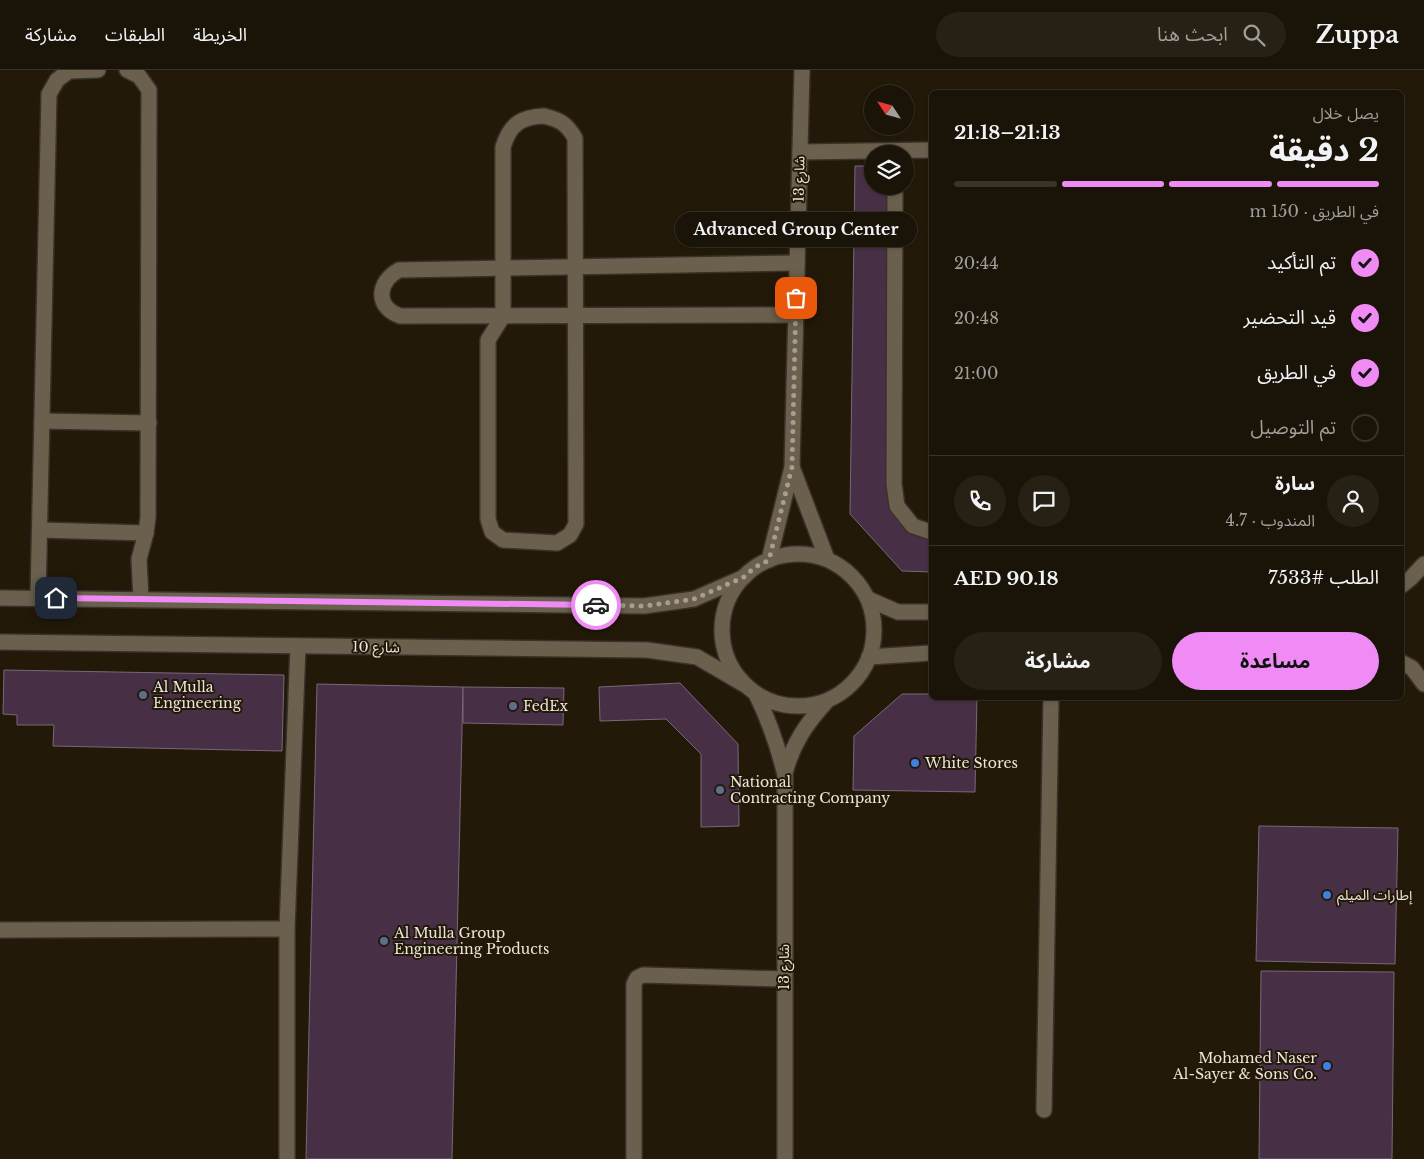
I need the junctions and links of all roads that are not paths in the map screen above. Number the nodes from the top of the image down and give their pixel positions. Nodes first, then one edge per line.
1 (98, 70) edge
2 (127, 70) edge
3 (802, 70) edge
4 (929, 150) edge
5 (914, 151) edge
6 (800, 152) junction
7 (864, 152) edge
8 (895, 195) edge
9 (797, 263) junction
10 (575, 267) junction
11 (502, 269) junction
12 (796, 315) junction
13 (503, 316) junction
14 (575, 316) junction
15 (42, 420) junction
16 (149, 423) junction
17 (792, 467) junction
18 (40, 530) junction
19 (929, 531) edge
20 (146, 533) junction
21 (827, 559) junction
22 (769, 560) junction
23 (1424, 564) edge
24 (744, 577) junction
25 (1404, 584) edge
26 (0, 598) edge
27 (38, 598) junction
28 (141, 599) junction
29 (868, 599) junction
30 (929, 612) edge
31 (0, 642) edge
32 (298, 646) junction
33 (929, 653) edge
34 (869, 658) junction
35 (1404, 664) edge
36 (1424, 684) edge
37 (751, 689) junction
38 (828, 700) junction
39 (1051, 700) edge
40 (785, 775) junction
41 (287, 929) junction
42 (0, 930) edge
43 (784, 979) junction
44 (1044, 1110) dead end
45 (287, 1159) edge
46 (634, 1159) edge
47 (785, 1159) edge

1 - 15 street
2 - 16 street
3 - 6 street, شارع 13
4 - 5 street
6 - 7 street
6 - 9 street, شارع 13
8 - 19 street
9 - 10 street
9 - 12 street, شارع 13
10 - 11 street
10 - 11 street
10 - 14 street
11 - 13 street
11 - 13 street
12 - 14 street
12 - 17 street, شارع 13
13 - 14 street
13 - 14 street
15 - 16 street
15 - 18 street
16 - 20 street
17 - 21 street, شارع 13
17 - 22 street, شارع 13
18 - 20 street
18 - 27 street
20 - 28 street
21 - 22 street
21 - 29 street
22 - 24 street
23 - 25 street
24 - 28 street
24 - 37 street
26 - 27 street
27 - 28 street
29 - 30 street
29 - 34 street
31 - 32 street, شارع 10
32 - 37 street, شارع 10
32 - 41 street
33 - 34 street
34 - 38 street
35 - 36 street
37 - 38 street
37 - 40 street, شارع 13
38 - 40 street, شارع 13
39 - 44 street
40 - 43 street, شارع 13
41 - 42 street
41 - 45 street
43 - 46 street
43 - 47 street, شارع 13

